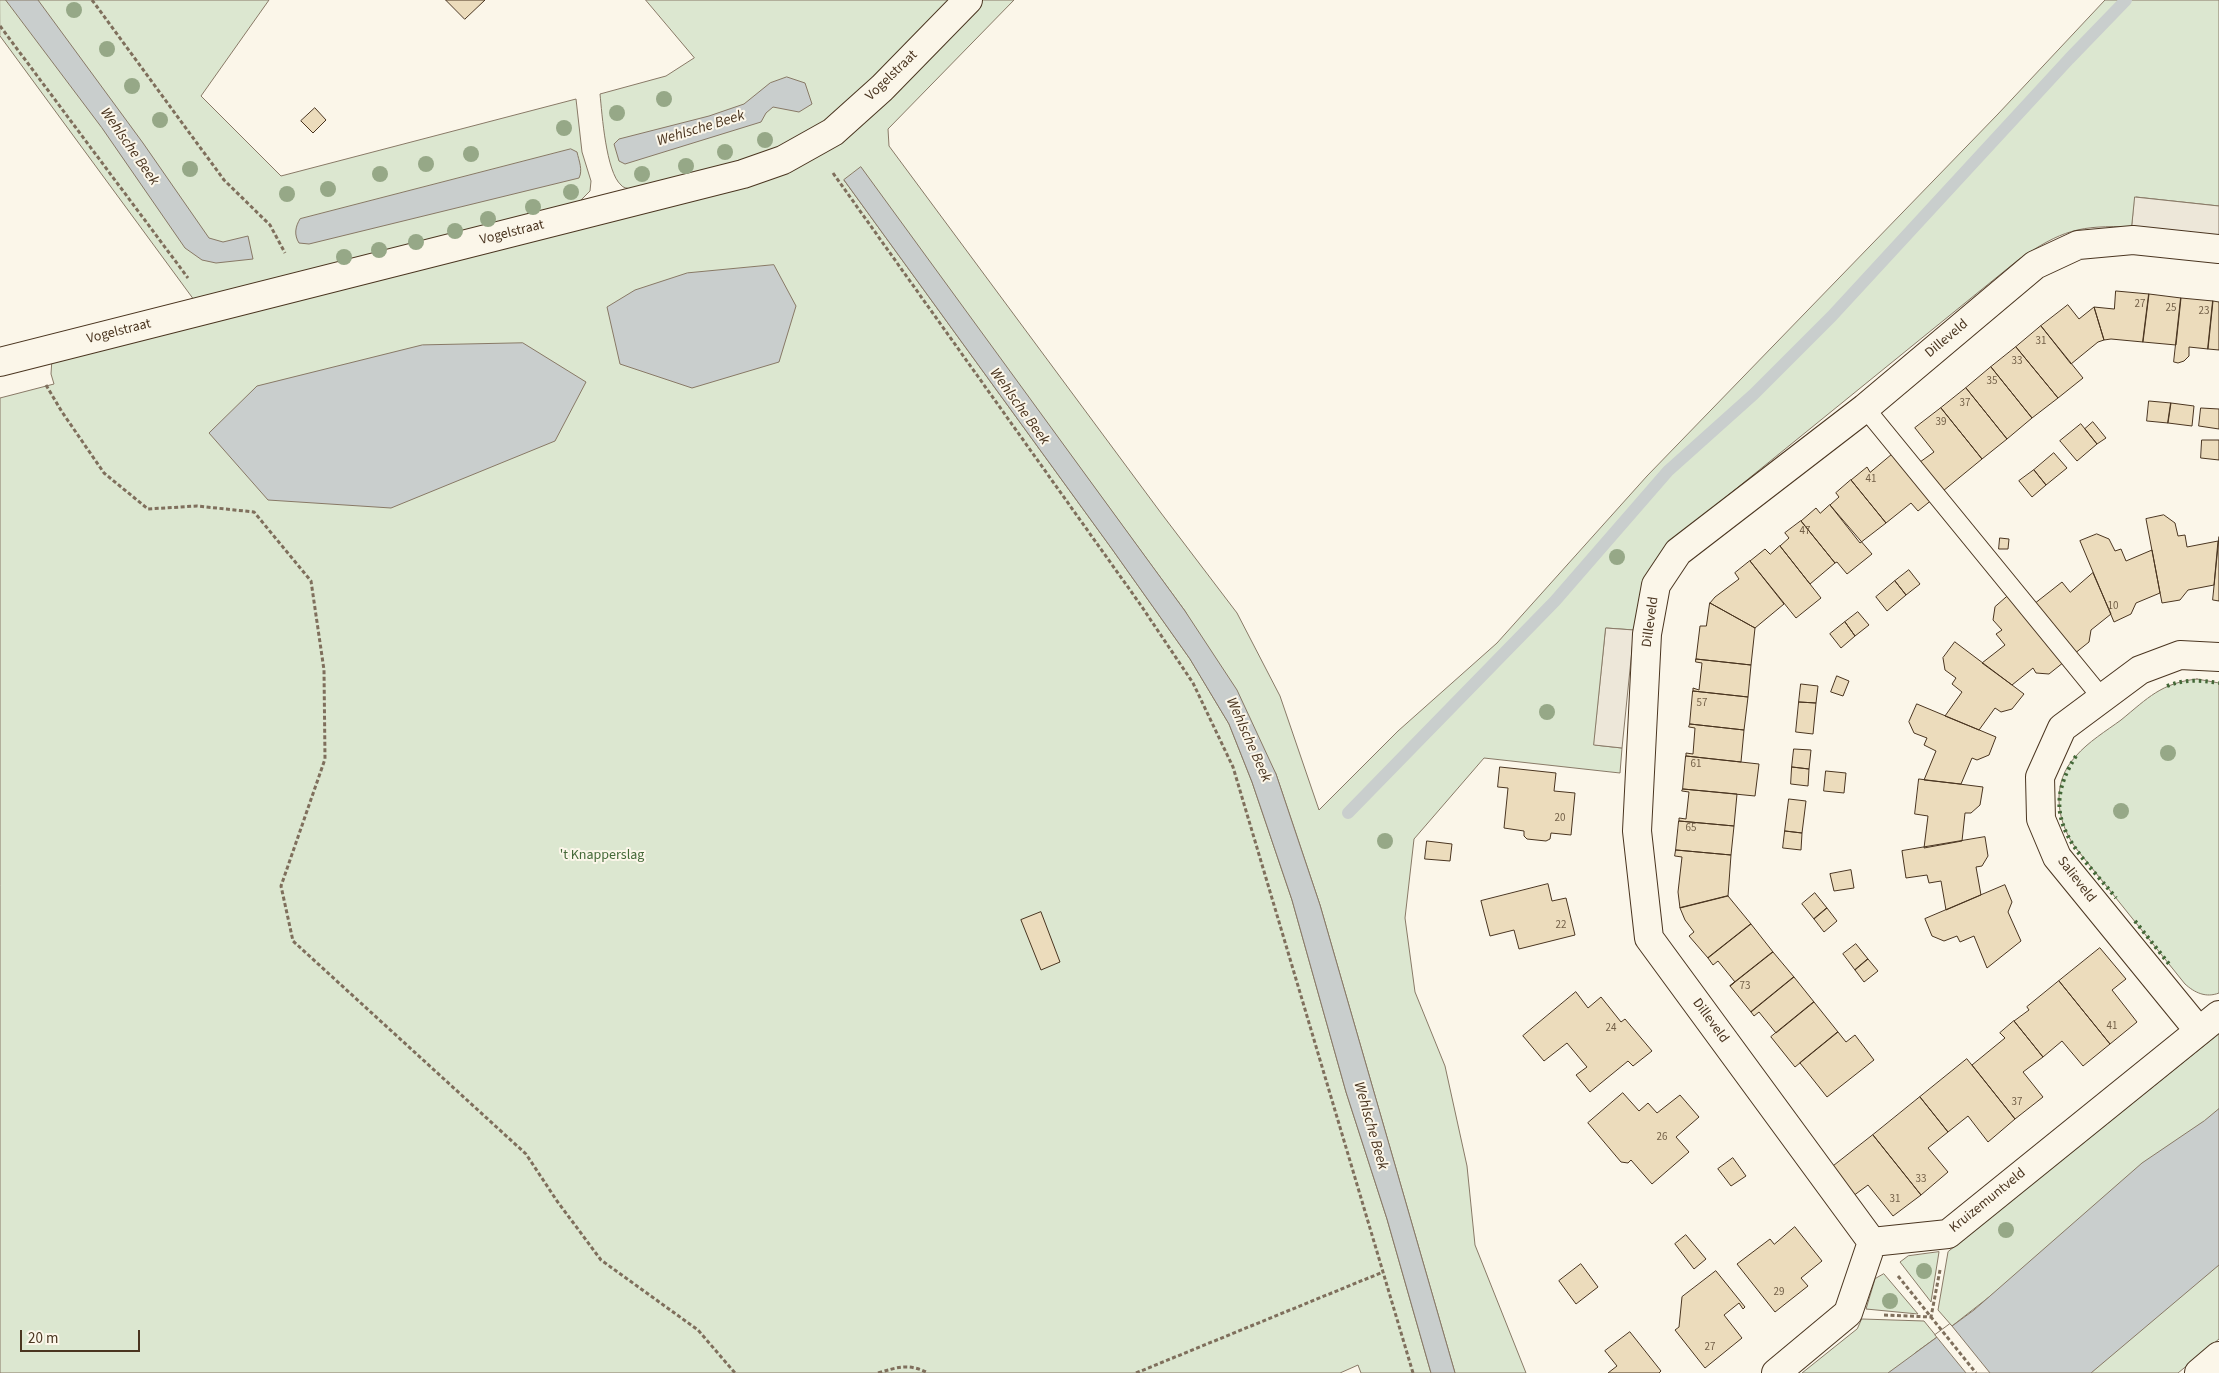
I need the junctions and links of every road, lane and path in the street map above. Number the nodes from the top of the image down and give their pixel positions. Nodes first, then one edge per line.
1 (92, 0) edge
2 (968, 0) edge
3 (0, 26) edge
4 (815, 142) junction
5 (2219, 249) edge
6 (295, 288) junction
7 (232, 303) junction
8 (29, 355) junction
9 (0, 362) edge
10 (1865, 408) junction
11 (2219, 657) edge
12 (2102, 698) junction
13 (2209, 1023) edge
14 (1948, 1234) junction
15 (1872, 1242) junction
16 (1383, 1272) junction
17 (1848, 1313) junction
18 (1931, 1317) junction
19 (2219, 1356) edge
20 (734, 1373) edge
21 (878, 1373) edge
22 (928, 1373) edge
23 (1136, 1373) edge
24 (1413, 1373) edge
25 (1776, 1373) edge
26 (1976, 1373) edge
27 (2199, 1373) edge

1 - 6 path
2 - 4 street, Vogelstraat
3 - 7 path
4 - 6 street, Vogelstraat
4 - 16 path
5 - 10 street, Dilleveld
6 - 7 street, Vogelstraat
7 - 8 street, Vogelstraat
8 - 9 street, Vogelstraat
8 - 20 path
10 - 12 lane
10 - 15 street, Dilleveld
11 - 12 street, Salieveld
12 - 13 street, Salieveld
13 - 14 street, Kruizemuntveld
14 - 15 street, Kruizemuntveld
14 - 18 path
15 - 17 street
15 - 18 path
16 - 23 path
16 - 24 path
17 - 18 path
17 - 25 street
18 - 26 path
19 - 27 street
21 - 22 path

